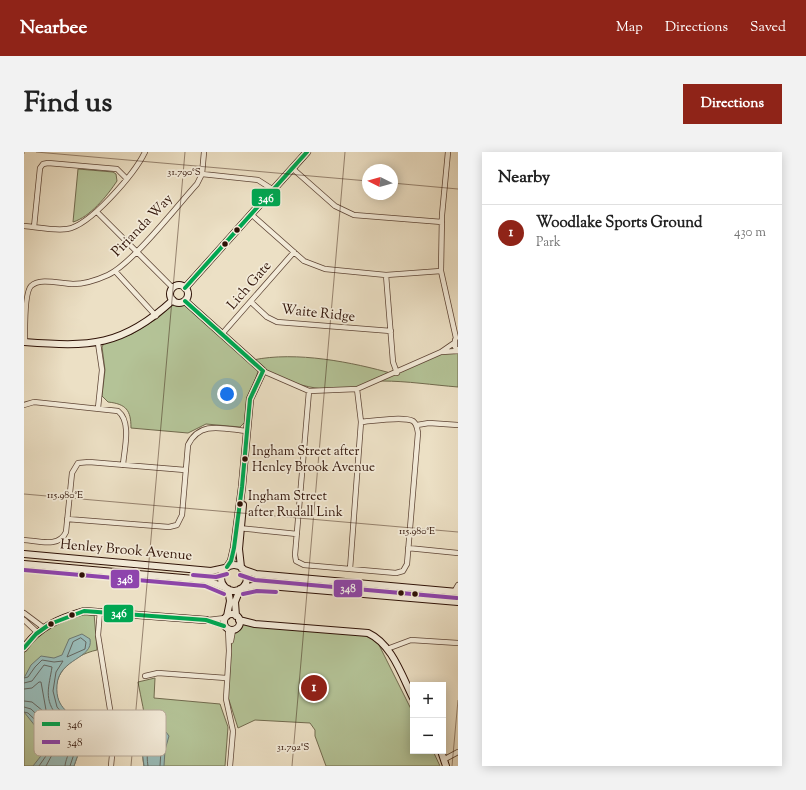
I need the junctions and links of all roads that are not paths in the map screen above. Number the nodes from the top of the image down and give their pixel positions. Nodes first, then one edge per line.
1 (145, 152) edge
2 (204, 152) edge
3 (307, 152) edge
4 (448, 152) edge
5 (292, 168) junction
6 (202, 174) junction
7 (126, 178) junction
8 (272, 189) junction
9 (97, 212) junction
10 (251, 214) junction
11 (442, 222) junction
12 (24, 226) edge
13 (34, 227) junction
14 (137, 251) junction
15 (294, 252) junction
16 (115, 271) junction
17 (441, 271) junction
18 (386, 275) junction
19 (173, 288) junction
20 (185, 288) junction
21 (173, 300) junction
22 (185, 301) junction
23 (251, 302) junction
24 (156, 316) junction
25 (453, 322) junction
26 (458, 327) edge
27 (391, 331) junction
28 (222, 334) junction
29 (456, 339) edge
30 (24, 342) edge
31 (98, 343) junction
32 (458, 351) edge
33 (441, 352) junction
34 (263, 371) junction
35 (397, 373) junction
36 (358, 389) junction
37 (309, 391) junction
38 (24, 405) edge
39 (98, 408) junction
40 (361, 422) junction
41 (417, 425) junction
42 (458, 425) edge
43 (248, 431) junction
44 (123, 465) junction
45 (185, 470) junction
46 (67, 519) junction
47 (239, 528) junction
48 (297, 534) junction
49 (24, 540) edge
50 (408, 548) junction
51 (458, 553) edge
52 (24, 554) edge
53 (24, 564) edge
54 (226, 568) junction
55 (241, 568) junction
56 (350, 569) junction
57 (458, 584) edge
58 (241, 588) junction
59 (227, 589) junction
60 (456, 592) edge
61 (458, 602) edge
62 (100, 611) junction
63 (24, 613) edge
64 (226, 617) junction
65 (24, 620) edge
66 (206, 620) junction
67 (238, 620) junction
68 (44, 628) junction
69 (228, 629) junction
70 (38, 633) junction
71 (458, 644) edge
72 (24, 648) edge
73 (387, 650) junction
74 (145, 676) dead end
75 (226, 678) junction
76 (410, 692) edge
77 (110, 710) edge
78 (458, 752) edge
79 (443, 754) edge
80 (112, 756) edge
81 (445, 758) junction
82 (111, 766) edge
83 (230, 766) edge
84 (446, 766) edge

1 - 7 street
2 - 6 street, Pirianda Way
3 - 5 street
4 - 11 street
5 - 8 street
5 - 11 street
6 - 8 street
6 - 14 street, Pirianda Way
7 - 9 street
7 - 13 street
8 - 10 street
9 - 13 street
9 - 14 street
10 - 15 street
10 - 20 street
11 - 17 street
12 - 13 street
14 - 16 street, Pirianda Way
14 - 19 street
15 - 18 street
15 - 23 street, Lich Gate
16 - 24 street
16 - 30 street, Pirianda Way
17 - 18 street
17 - 25 street
18 - 27 street
19 - 20 street
19 - 21 street
20 - 22 street
21 - 22 street
21 - 24 street
22 - 28 street
23 - 27 street, Waite Ridge
23 - 28 street, Lich Gate
24 - 31 street
25 - 26 street
25 - 29 street
27 - 35 street
28 - 34 street
29 - 32 street
29 - 33 street
30 - 31 street
31 - 39 street
32 - 33 street
33 - 35 street
34 - 37 street
34 - 43 street
35 - 36 street
36 - 37 street
36 - 40 street
37 - 48 street
38 - 39 street
39 - 44 street
40 - 41 street
40 - 56 street
41 - 42 street
41 - 50 street
43 - 45 street
43 - 47 street
44 - 45 street
44 - 46 street
45 - 46 street
46 - 49 street
47 - 48 street
47 - 54 street
47 - 55 street
48 - 56 street
50 - 51 street
50 - 56 street
52 - 54 street, Henley Brook Avenue
53 - 59 street, Henley Brook Avenue
54 - 55 street
54 - 59 street
55 - 58 street
55 - 60 street
57 - 60 street
58 - 59 street
58 - 61 street
58 - 67 street
59 - 64 street
62 - 66 street
62 - 68 street
62 - 77 street
63 - 68 street
64 - 66 street
64 - 67 street
64 - 69 street
65 - 70 street
66 - 69 street
67 - 69 street
67 - 73 street
68 - 70 street
69 - 75 street
70 - 72 street
71 - 73 street
73 - 76 street
74 - 75 street
75 - 83 street
78 - 81 street
79 - 81 street
80 - 82 street
81 - 84 street

